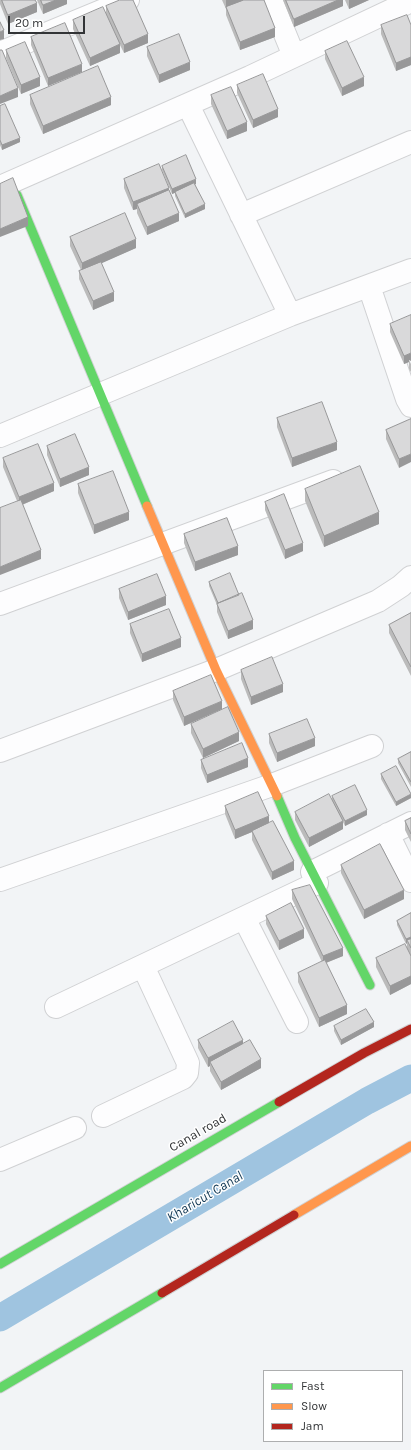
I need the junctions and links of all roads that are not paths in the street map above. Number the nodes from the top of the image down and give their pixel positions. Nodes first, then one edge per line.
1 (128, 0) edge
2 (271, 0) edge
3 (411, 1) edge
4 (0, 53) edge
5 (294, 56) junction
6 (188, 105) junction
7 (411, 142) edge
8 (6, 185) edge
9 (241, 215) junction
10 (411, 270) edge
11 (369, 286) junction
12 (290, 315) junction
13 (101, 394) junction
14 (411, 406) edge
15 (0, 436) edge
16 (349, 476) edge
17 (163, 544) junction
18 (411, 577) edge
19 (0, 604) edge
20 (216, 670) junction
21 (372, 746) dead end
22 (0, 751) edge
23 (272, 785) junction
24 (411, 823) edge
25 (388, 834) junction
26 (315, 877) junction
27 (0, 880) edge
28 (411, 881) edge
29 (244, 918) junction
30 (143, 966) junction
31 (370, 985) dead end
32 (56, 1007) dead end
33 (297, 1022) dead end
34 (411, 1029) edge
35 (102, 1116) dead end
36 (75, 1128) dead end
37 (411, 1146) edge
38 (0, 1160) edge
39 (0, 1264) edge
40 (0, 1388) edge

1 - 4 street
2 - 5 street
3 - 5 street
5 - 6 street
6 - 8 street
6 - 9 street
7 - 9 street
8 - 13 street
9 - 12 street
10 - 11 street
11 - 12 street
11 - 14 street
12 - 13 street
13 - 15 street
13 - 17 street
16 - 17 street
17 - 19 street
17 - 20 street
18 - 20 street
20 - 22 street
20 - 23 street
21 - 23 street
23 - 26 street
23 - 27 street
24 - 25 street
25 - 26 street
25 - 28 street
26 - 29 street
26 - 31 street
29 - 30 street
29 - 33 street
30 - 32 street
30 - 35 street
34 - 39 street, Canal road
36 - 38 street
37 - 40 street

